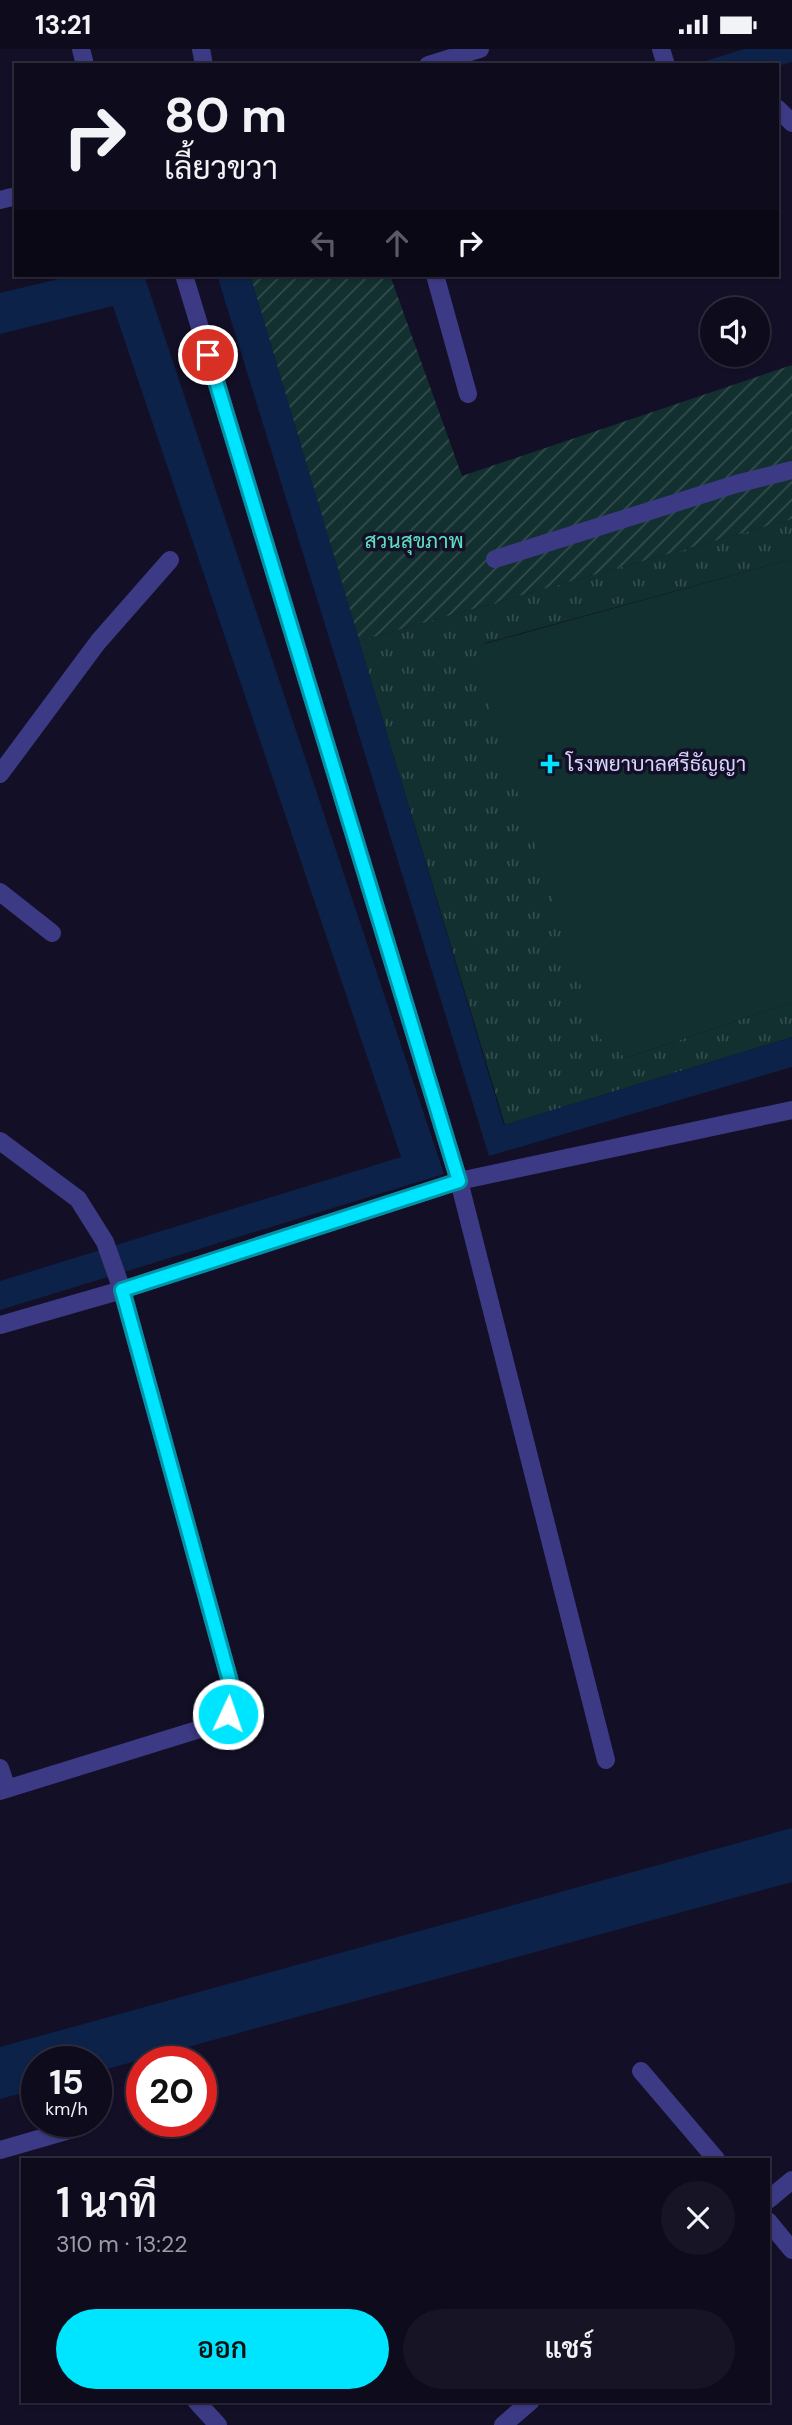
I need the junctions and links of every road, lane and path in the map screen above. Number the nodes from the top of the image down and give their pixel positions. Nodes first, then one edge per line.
1 (475, 55) edge
2 (437, 63) edge
3 (779, 110) edge
4 (792, 123) edge
5 (185, 277) edge
6 (436, 277) edge
7 (468, 394) dead end
8 (792, 470) edge
9 (495, 559) dead end
10 (170, 560) dead end
11 (0, 774) edge
12 (0, 892) edge
13 (52, 933) dead end
14 (792, 1110) edge
15 (0, 1141) edge
16 (459, 1181) junction
17 (122, 1289) junction
18 (0, 1325) edge
19 (606, 1760) dead end
20 (0, 1768) edge
21 (4, 1790) edge
22 (641, 2071) dead end
23 (46, 2137) edge
24 (0, 2150) edge
25 (715, 2158) edge
26 (792, 2180) edge
27 (770, 2198) edge
28 (770, 2223) edge
29 (792, 2250) edge
30 (198, 2403) edge
31 (529, 2403) edge
32 (218, 2425) edge
33 (503, 2425) edge

1 - 2 lane
3 - 4 lane
5 - 16 lane
6 - 7 lane
8 - 9 lane
10 - 11 lane
12 - 13 lane
14 - 16 lane
15 - 17 lane
16 - 17 lane
16 - 19 lane
17 - 18 lane
17 - 21 lane
20 - 21 lane
22 - 25 lane
23 - 24 lane
26 - 27 lane
28 - 29 lane
30 - 32 lane
31 - 33 lane

